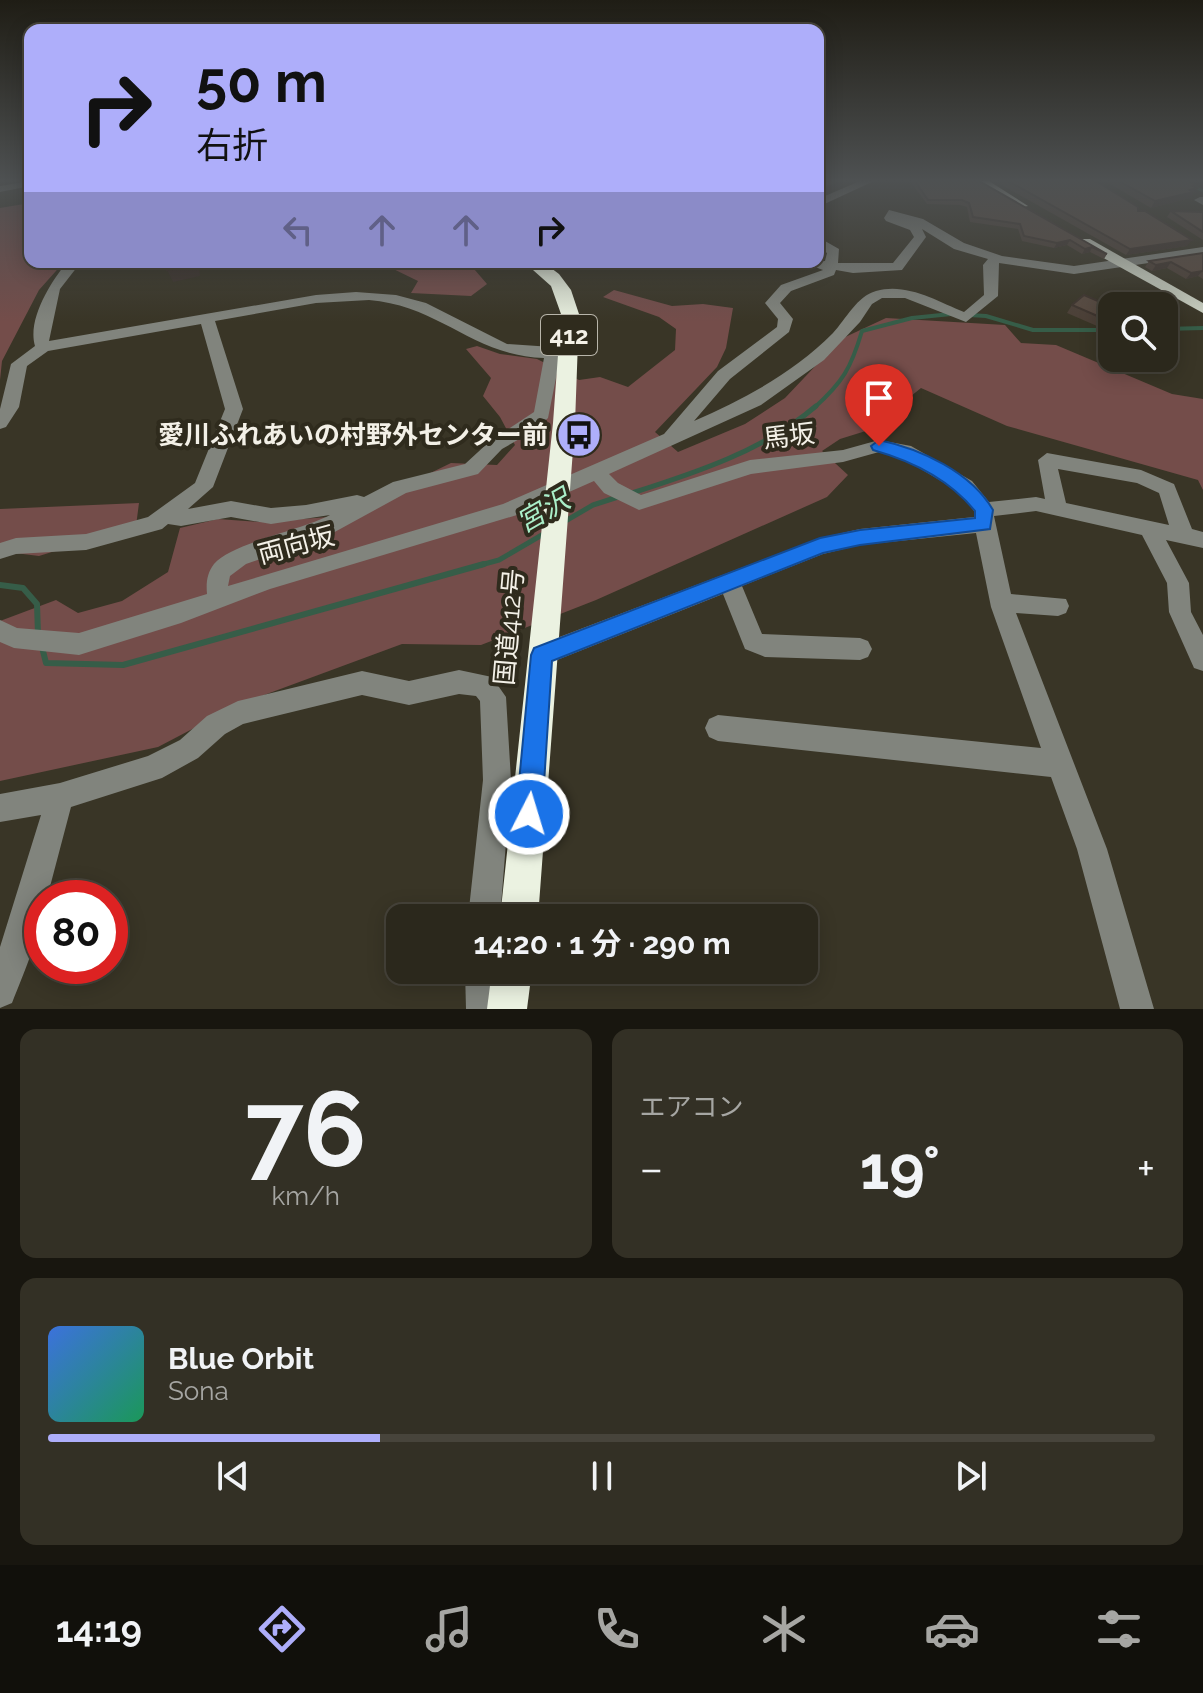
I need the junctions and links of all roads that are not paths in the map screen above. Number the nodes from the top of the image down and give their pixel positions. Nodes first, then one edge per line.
1 (915, 228) edge
2 (928, 228) edge
3 (1073, 235) edge
4 (1191, 239) edge
5 (824, 245) edge
6 (1203, 249) edge
7 (996, 259) junction
8 (1122, 263) junction
9 (824, 265) edge
10 (832, 267) junction
11 (69, 268) edge
12 (540, 268) edge
13 (1203, 309) edge
14 (207, 318) junction
15 (43, 347) junction
16 (560, 353) junction
17 (0, 423) edge
18 (670, 437) junction
19 (596, 471) junction
20 (400, 487) junction
21 (1057, 508) junction
22 (165, 516) junction
23 (984, 517) junction
24 (1149, 528) junction
25 (1193, 537) edge
26 (0, 551) edge
27 (729, 580) junction
28 (218, 597) junction
29 (1001, 603) junction
30 (1058, 606) dead end
31 (0, 630) edge
32 (860, 649) dead end
33 (542, 653) junction
34 (1203, 660) edge
35 (735, 724) dead end
36 (1060, 764) junction
37 (60, 797) junction
38 (0, 808) edge
39 (485, 904) edge
40 (520, 904) edge
41 (480, 984) edge
42 (510, 984) edge
43 (0, 991) edge
44 (483, 1009) edge
45 (507, 1009) edge
46 (1137, 1009) edge

1 - 10 street
2 - 7 street
3 - 8 main road
4 - 6 street
5 - 10 street
6 - 8 street
7 - 8 street
7 - 18 street, 両向坂
8 - 13 main road
9 - 10 street
10 - 18 street
11 - 15 street
12 - 16 highway, 国道412号 / 412
14 - 15 street
14 - 16 street
14 - 22 street
15 - 17 street
16 - 20 street
16 - 33 highway, 国道412号 / 412
18 - 19 street, 両向坂
19 - 23 street, 馬坂
19 - 28 street, 両向坂
20 - 22 street
20 - 28 street
21 - 23 street
21 - 24 street
21 - 25 street
22 - 26 street
23 - 27 street
23 - 29 street
24 - 25 street
24 - 34 street
27 - 32 street
27 - 33 street
28 - 31 street, 両向坂
29 - 30 street
29 - 36 street
33 - 40 highway, 国道412号 / 412
35 - 36 street
36 - 46 street
37 - 38 street
37 - 39 street
37 - 43 street
41 - 44 street
42 - 45 highway

